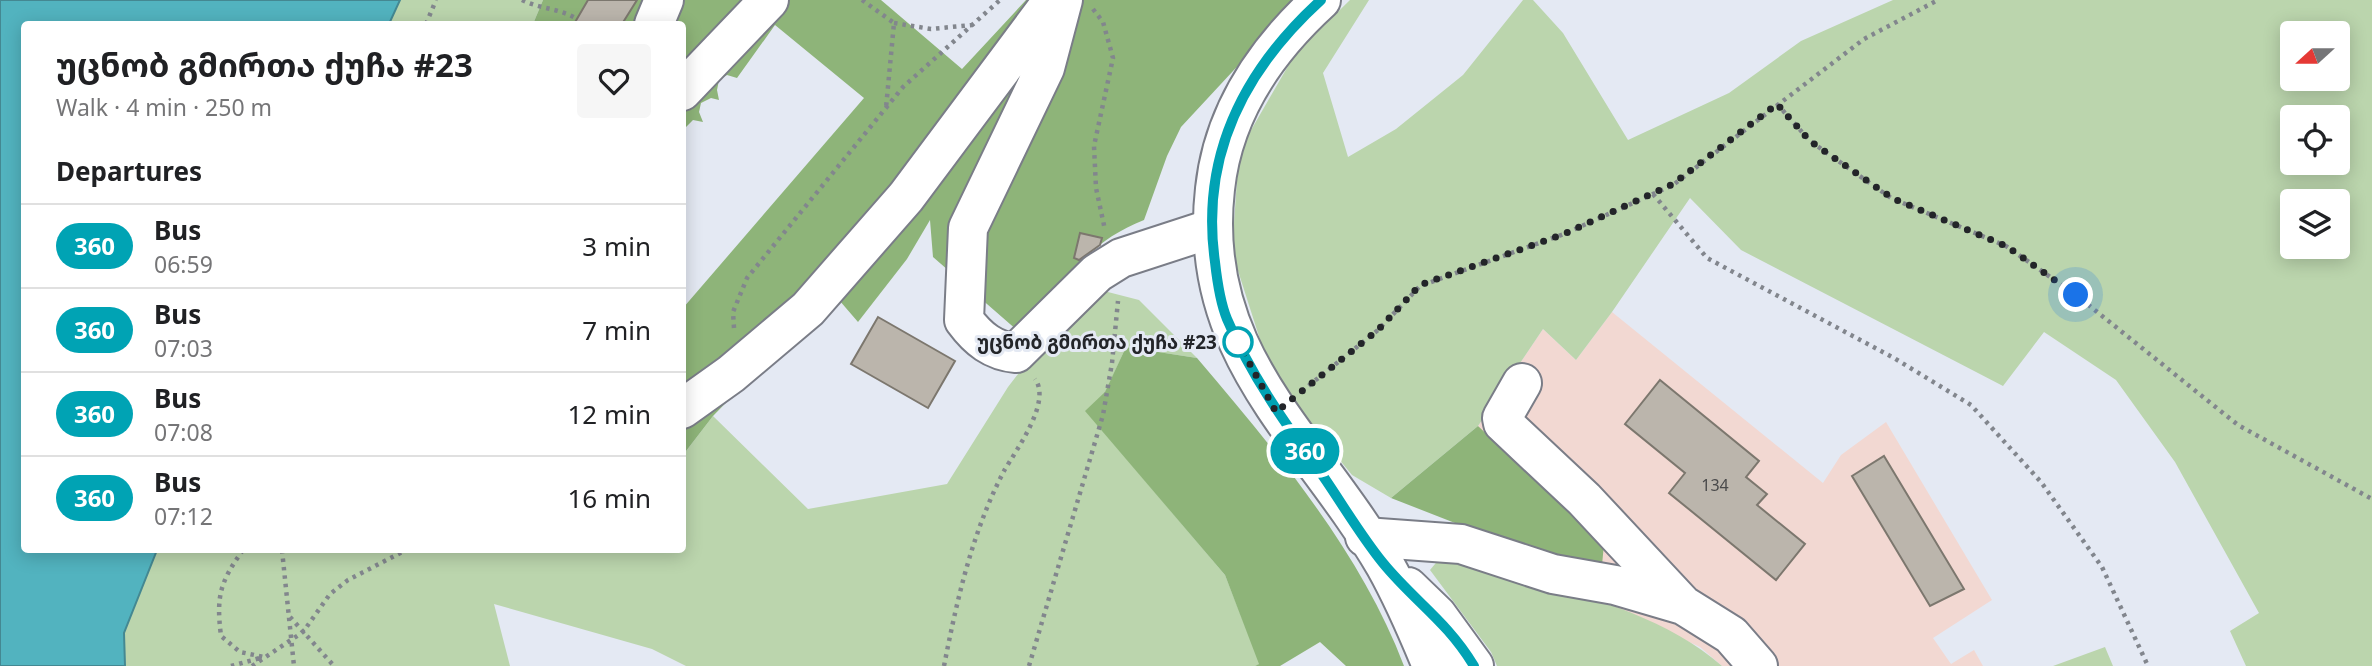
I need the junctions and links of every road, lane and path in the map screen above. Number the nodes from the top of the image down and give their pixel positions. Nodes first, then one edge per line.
1 (436, 0) edge
2 (522, 0) edge
3 (664, 0) edge
4 (769, 0) edge
5 (862, 0) edge
6 (1000, 0) edge
7 (1052, 0) edge
8 (1063, 0) edge
9 (1085, 0) edge
10 (1321, 0) edge
11 (1938, 0) edge
12 (577, 19) dead end
13 (427, 21) edge
14 (655, 21) edge
15 (894, 23) junction
16 (972, 25) junction
17 (686, 87) edge
18 (1777, 104) junction
19 (886, 109) junction
20 (1653, 194) junction
21 (1210, 229) junction
22 (1121, 258) junction
23 (1016, 353) junction
24 (753, 355) junction
25 (1522, 383) dead end
26 (686, 406) edge
27 (1276, 412) junction
28 (2372, 499) edge
29 (1375, 550) junction
30 (241, 553) edge
31 (282, 553) edge
32 (400, 553) edge
33 (1684, 605) junction
34 (289, 615) junction
35 (303, 632) junction
36 (292, 642) junction
37 (264, 657) junction
38 (230, 666) edge
39 (252, 666) edge
40 (296, 666) edge
41 (334, 666) edge
42 (944, 666) edge
43 (1029, 666) edge
44 (1432, 666) edge
45 (1474, 666) edge
46 (1758, 666) edge
47 (2148, 666) edge

1 - 13 path
2 - 12 path
3 - 14 main road
4 - 17 main road
5 - 15 path
6 - 16 path
7 - 24 main road
8 - 23 main road
9 - 22 path
10 - 21 main road
11 - 18 path
15 - 16 path
15 - 19 path
16 - 19 path
18 - 20 path
18 - 28 path
19 - 24 path
20 - 27 path
20 - 47 path
21 - 22 main road
21 - 27 main road
22 - 23 main road
22 - 43 path
23 - 42 path
24 - 26 main road
25 - 33 main road
27 - 29 main road
29 - 33 main road
29 - 44 main road
29 - 45 main road
30 - 37 path
31 - 34 path
32 - 35 path
33 - 46 main road
34 - 35 path
34 - 36 path
35 - 36 path
35 - 41 path
36 - 37 path
36 - 40 path
37 - 38 path
37 - 39 path

